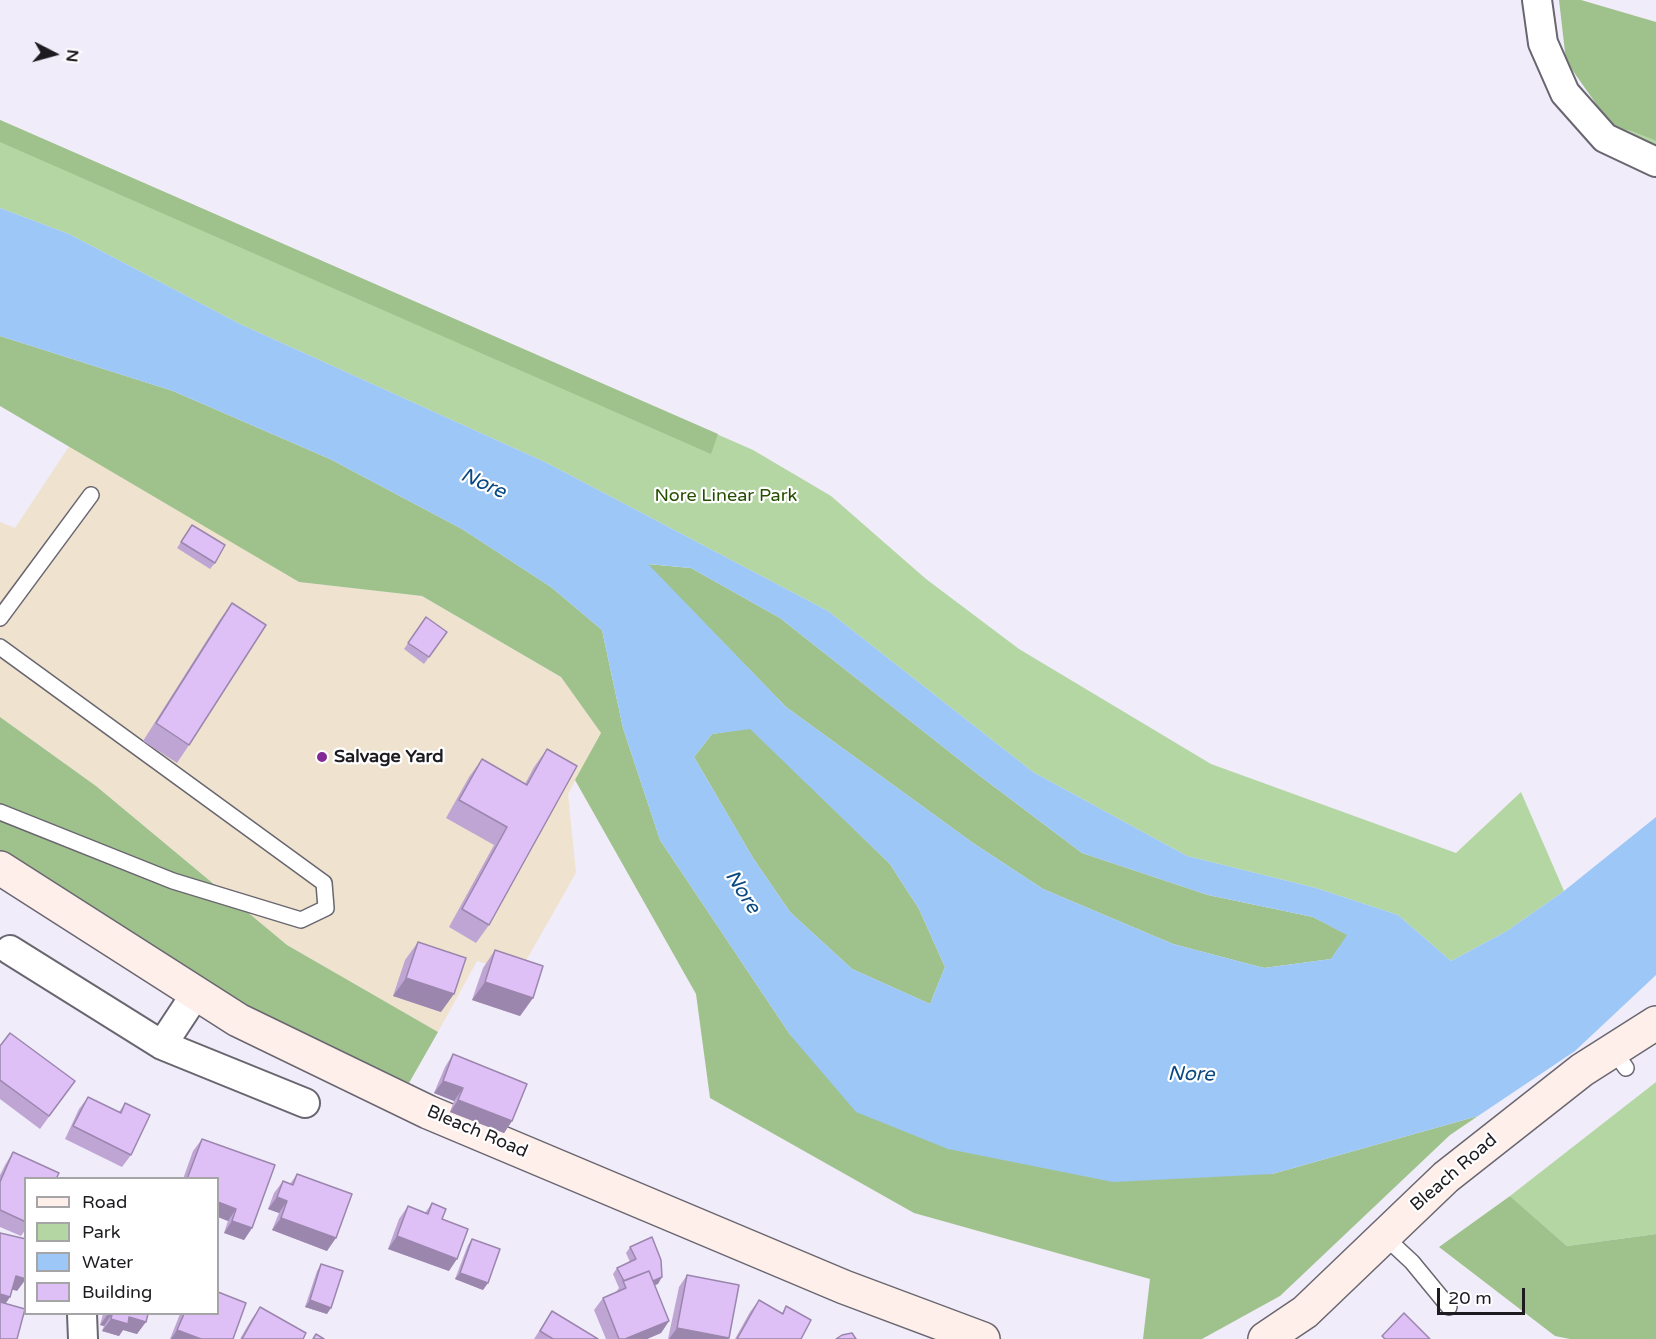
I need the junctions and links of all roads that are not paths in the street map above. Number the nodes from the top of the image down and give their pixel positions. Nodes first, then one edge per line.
1 (1538, 0) edge
2 (1656, 162) edge
3 (91, 495) dead end
4 (0, 618) edge
5 (0, 647) edge
6 (0, 812) edge
7 (0, 868) edge
8 (10, 950) dead end
9 (195, 995) junction
10 (1656, 1023) edge
11 (162, 1045) junction
12 (305, 1103) dead end
13 (1384, 1236) junction
14 (1449, 1307) dead end
15 (82, 1315) edge
16 (83, 1339) edge
17 (983, 1339) edge
18 (1264, 1339) edge

1 - 2 street
3 - 4 lane
5 - 6 lane
7 - 9 street, Bleach Road
8 - 11 street
9 - 11 street
9 - 17 street, Bleach Road
10 - 13 street, Bleach Road
11 - 12 street
13 - 14 lane
13 - 18 street, Bleach Road
15 - 16 street

